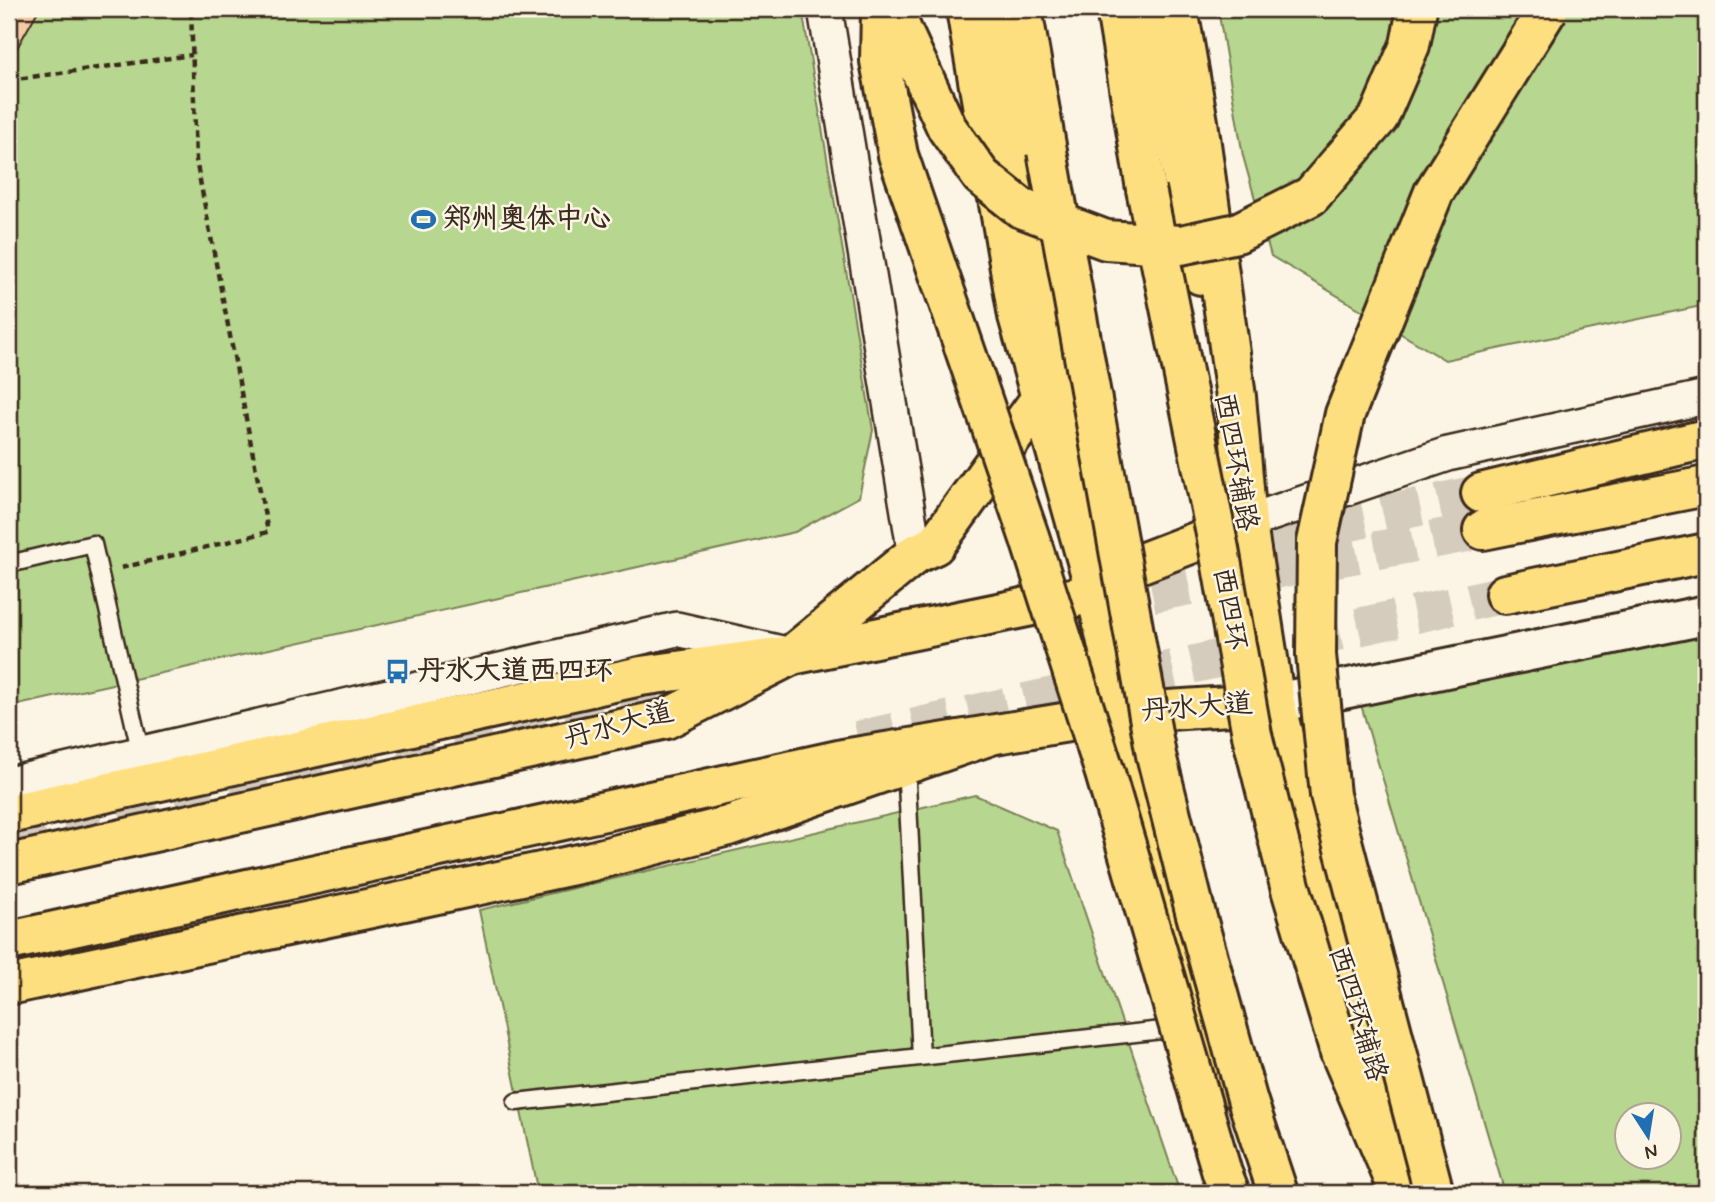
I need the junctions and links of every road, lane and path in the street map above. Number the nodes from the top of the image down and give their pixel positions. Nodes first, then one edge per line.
1 (191, 9) edge
2 (825, 9) edge
3 (881, 9) edge
4 (892, 9) edge
5 (966, 9) edge
6 (992, 9) edge
7 (1022, 9) edge
8 (1116, 9) edge
9 (1151, 9) edge
10 (1178, 9) edge
11 (1417, 9) edge
12 (1548, 9) edge
13 (192, 55) junction
14 (9, 80) edge
15 (1706, 397) edge
16 (1041, 398) junction
17 (1706, 439) edge
18 (1706, 486) edge
19 (1247, 522) junction
20 (1706, 553) edge
21 (915, 554) junction
22 (9, 564) edge
23 (100, 573) junction
24 (1109, 581) junction
25 (1505, 594) tunnel mouth
26 (1706, 615) edge
27 (792, 655) junction
28 (1275, 703) junction
29 (1123, 713) junction
30 (991, 735) junction
31 (141, 754) junction
32 (906, 764) junction
33 (9, 785) edge
34 (9, 814) edge
35 (9, 864) edge
36 (9, 942) edge
37 (9, 985) edge
38 (1200, 1026) junction
39 (921, 1057) junction
40 (516, 1102) dead end
41 (1230, 1193) edge
42 (1247, 1193) edge
43 (1278, 1193) edge
44 (1400, 1193) edge
45 (1414, 1193) edge
46 (1434, 1193) edge

1 - 13 path
2 - 21 street
3 - 41 main road, bridge
4 - 11 main road, bridge
5 - 16 main road
6 - 24 main road
7 - 24 main road, bridge
8 - 44 main road, 西四环, bridge
9 - 19 main road, 西四环辅路
10 - 19 main road
12 - 46 main road, bridge
13 - 14 path
13 - 23 path
15 - 19 street
16 - 21 main road
16 - 24 main road
17 - 18 main road
19 - 24 main road, 丹水大道
19 - 28 main road, 西四环辅路
20 - 25 main road
21 - 27 main road
22 - 23 lane
23 - 31 lane
24 - 27 main road, 丹水大道
24 - 29 main road
24 - 43 main road, bridge
26 - 28 street
27 - 31 street
27 - 34 main road
27 - 35 main road, 丹水大道
28 - 29 main road, 丹水大道
28 - 45 main road, 西四环辅路
29 - 30 main road, 丹水大道
29 - 38 main road
30 - 32 main road
30 - 36 main road, 丹水大道
31 - 33 street
32 - 37 main road
32 - 39 lane
38 - 39 lane
38 - 42 main road
39 - 40 lane

